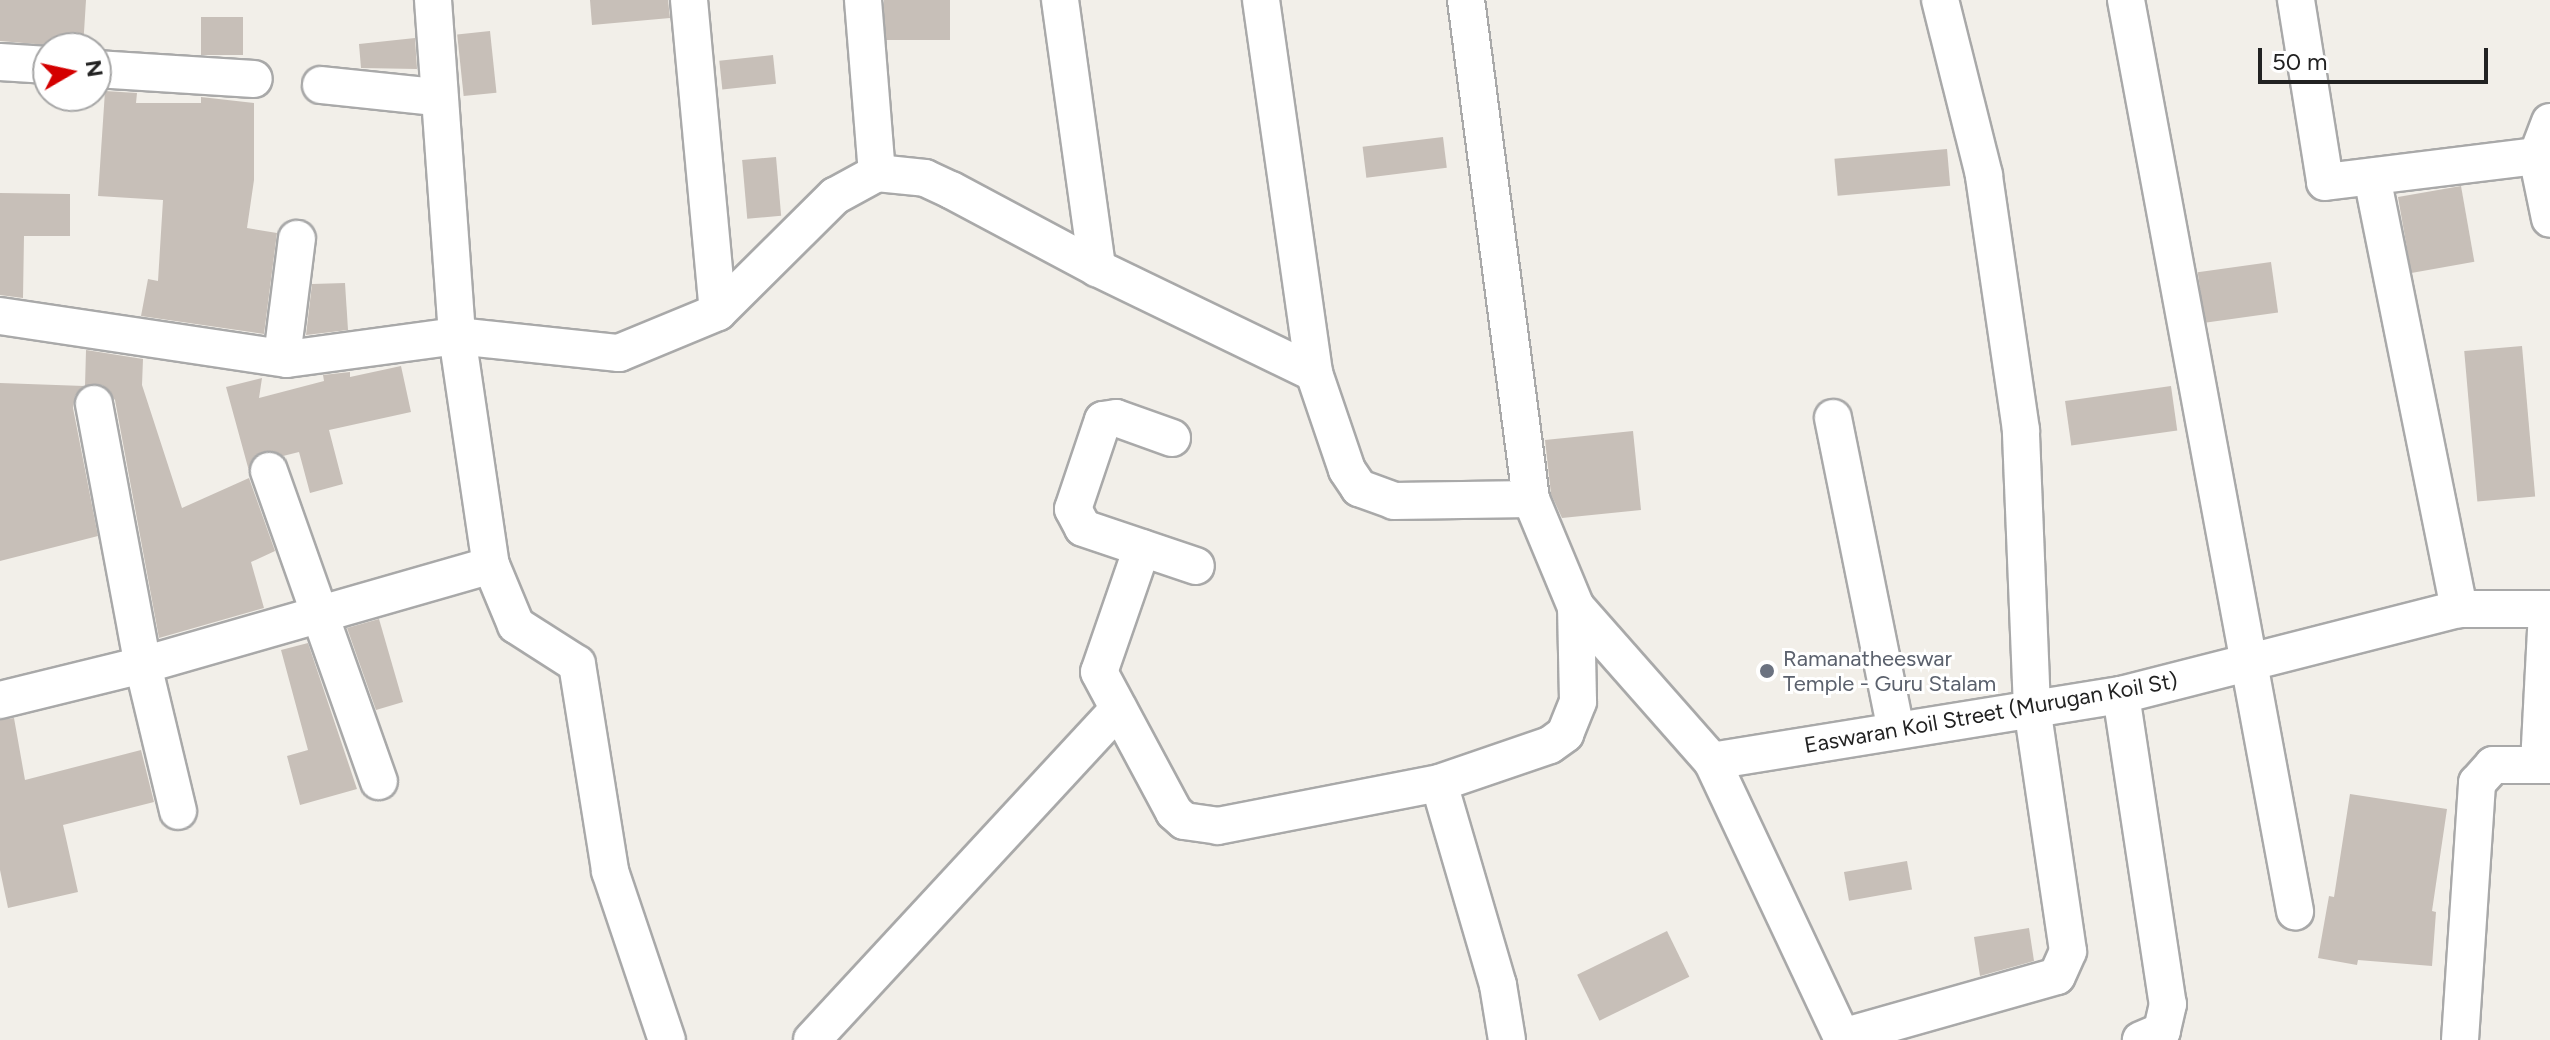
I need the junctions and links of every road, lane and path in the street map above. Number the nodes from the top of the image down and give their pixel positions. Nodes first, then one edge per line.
1 (433, 0) edge
2 (689, 0) edge
3 (863, 0) edge
4 (1060, 0) edge
5 (1261, 0) edge
6 (1466, 0) edge
7 (1940, 0) edge
8 (2126, 0) edge
9 (2296, 0) edge
10 (0, 62) edge
11 (32, 64) edge
12 (112, 70) edge
13 (254, 79) dead end
14 (321, 85) dead end
15 (436, 97) junction
16 (2550, 122) edge
17 (2537, 156) junction
18 (877, 173) junction
19 (2372, 177) junction
20 (2550, 219) edge
21 (297, 239) dead end
22 (1097, 268) junction
23 (718, 312) junction
24 (0, 316) edge
25 (457, 336) junction
26 (282, 357) junction
27 (1314, 373) junction
28 (94, 404) dead end
29 (1833, 418) dead end
30 (1172, 438) dead end
31 (269, 471) dead end
32 (1531, 499) junction
33 (1142, 548) junction
34 (491, 565) junction
35 (1196, 566) dead end
36 (1576, 607) junction
37 (2459, 609) junction
38 (2548, 609) edge
39 (317, 615) junction
40 (143, 665) junction
41 (2249, 665) junction
42 (2121, 695) junction
43 (0, 700) edge
44 (2032, 708) junction
45 (1118, 709) junction
46 (1896, 730) junction
47 (1712, 761) junction
48 (2544, 765) edge
49 (379, 781) dead end
50 (1439, 783) junction
51 (178, 811) dead end
52 (2295, 911) dead end
53 (1843, 1039) edge
54 (667, 1040) edge
55 (812, 1040) edge
56 (1507, 1040) edge
57 (2141, 1040) edge
58 (2460, 1040) edge

1 - 15 street
2 - 23 street
3 - 18 street
4 - 22 street
5 - 27 street
6 - 32 street
7 - 44 street
8 - 41 street
9 - 19 street
10 - 11 street
12 - 13 street
14 - 15 street
15 - 25 street
16 - 17 street
17 - 19 street
17 - 20 street
18 - 22 street
18 - 23 street
19 - 37 street
21 - 26 street
22 - 27 street
23 - 25 street
24 - 26 street
25 - 26 street
25 - 34 street
27 - 32 street
28 - 40 street
29 - 46 street
30 - 33 street
31 - 39 street
32 - 36 street
33 - 35 street
33 - 45 street
34 - 39 street
34 - 54 street
36 - 47 street
36 - 50 street
37 - 38 street, Easwaran Koil Street (Murugan Koil St)
37 - 41 street, Easwaran Koil Street (Murugan Koil St)
38 - 48 street
39 - 40 street
39 - 49 street
40 - 43 street
40 - 51 street
41 - 42 street, Easwaran Koil Street (Murugan Koil St)
41 - 52 street
42 - 44 street, Easwaran Koil Street (Murugan Koil St)
42 - 57 street
44 - 46 street, Easwaran Koil Street (Murugan Koil St)
44 - 53 street
45 - 50 street
45 - 55 street
46 - 47 street, Easwaran Koil Street (Murugan Koil St)
47 - 53 street
48 - 58 street
50 - 56 street

